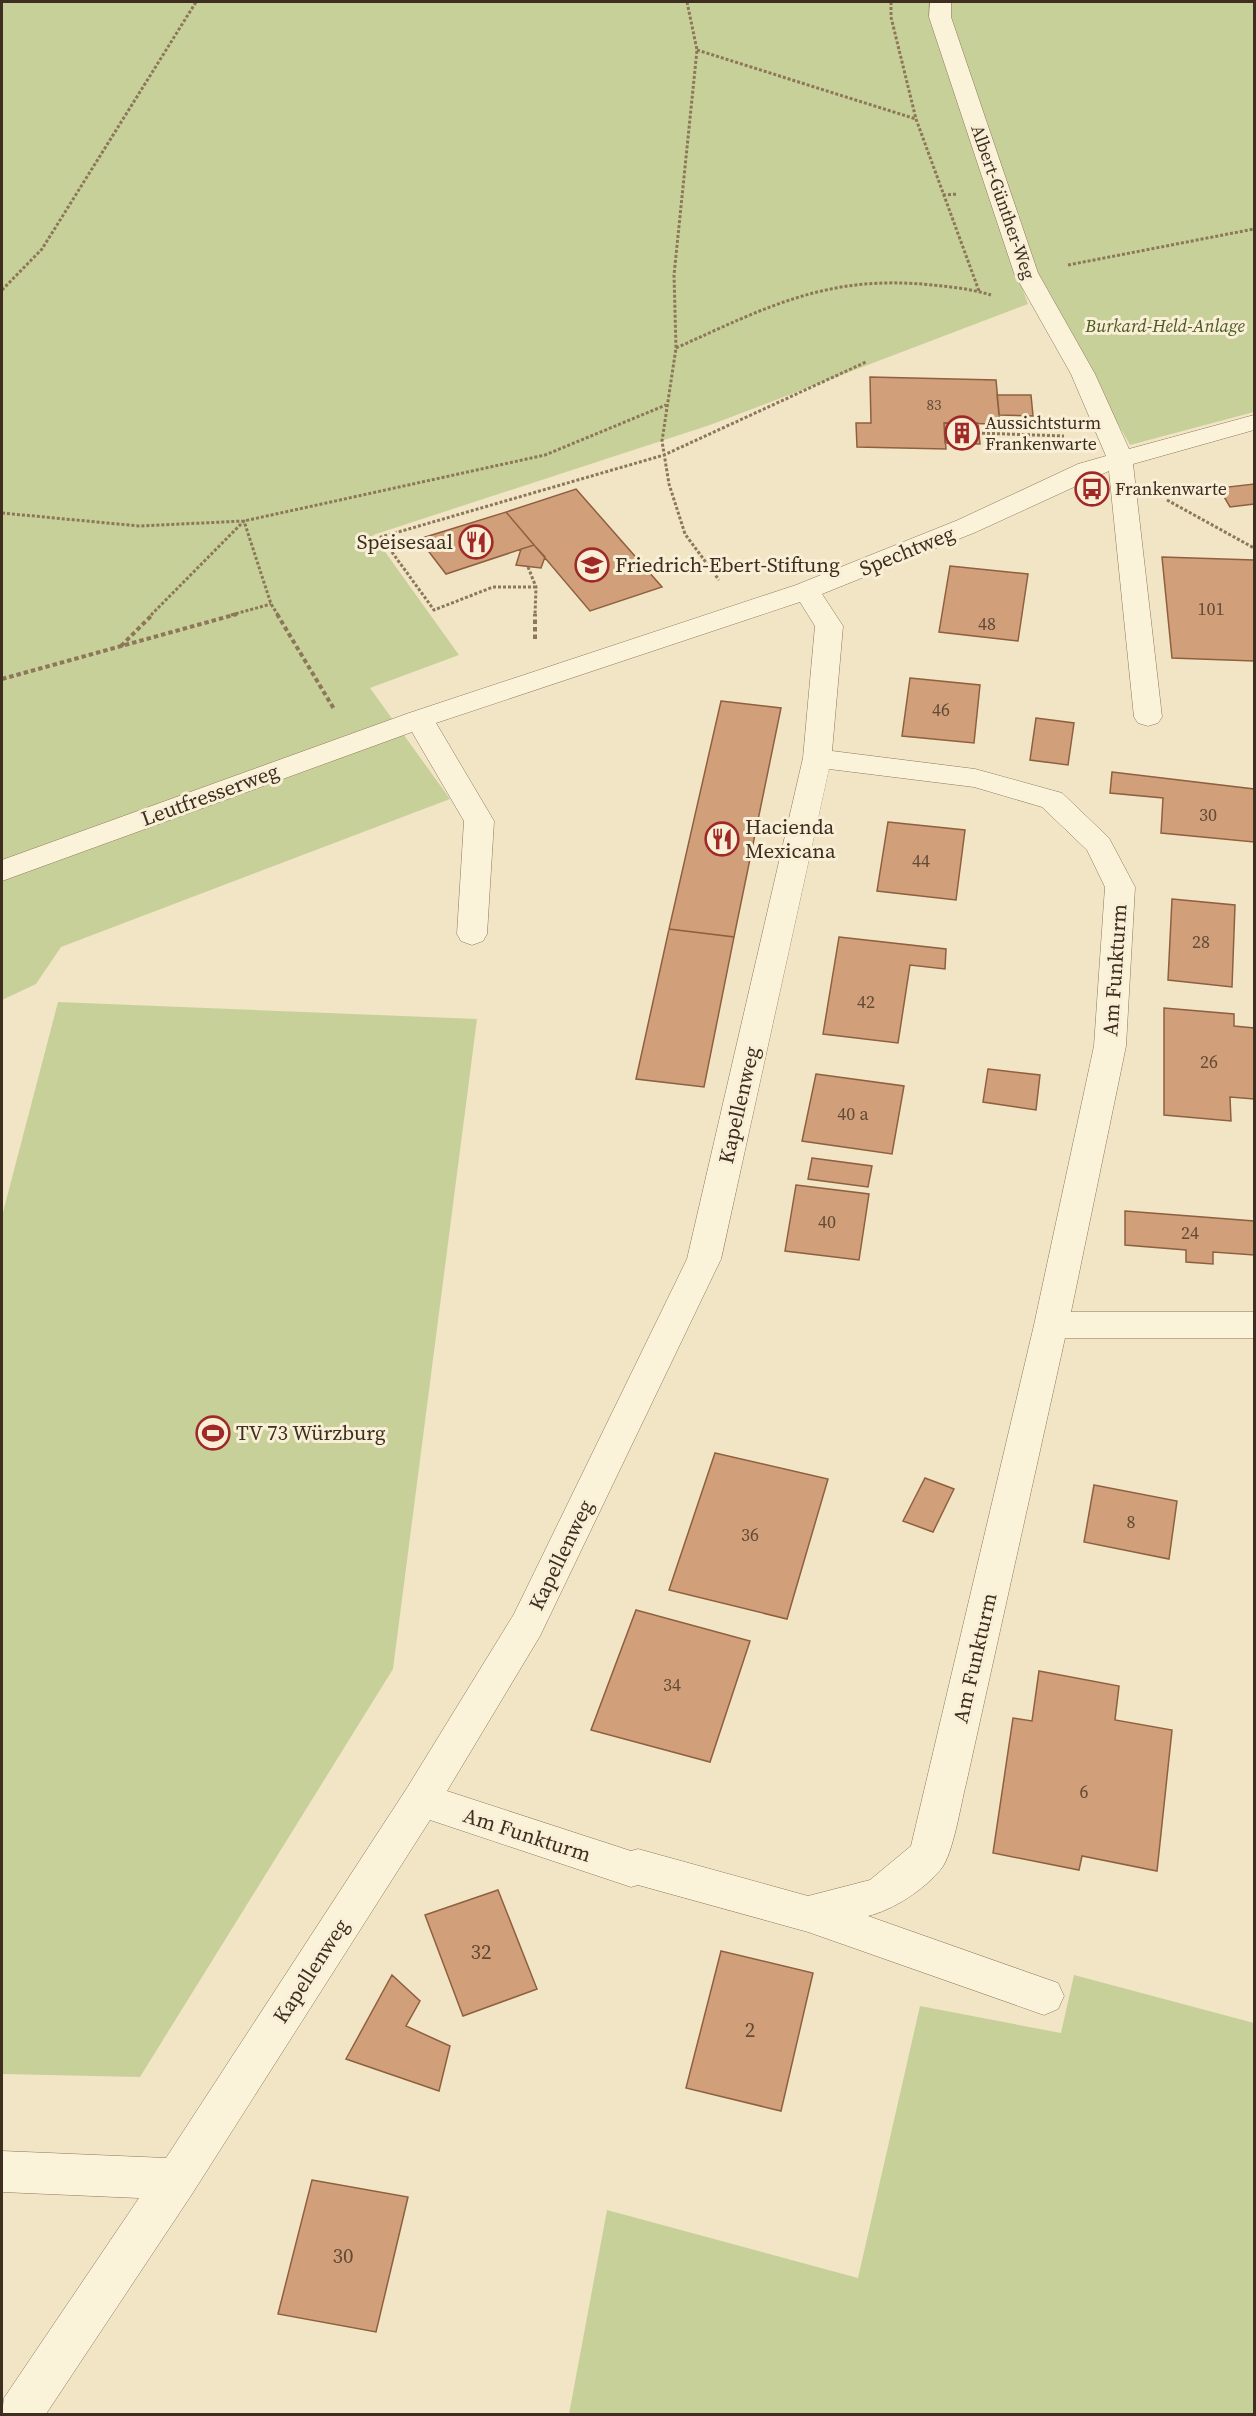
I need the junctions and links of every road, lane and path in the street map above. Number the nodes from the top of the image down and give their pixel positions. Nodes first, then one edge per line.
1 (196, 2) edge
2 (687, 2) edge
3 (891, 2) edge
4 (940, 2) edge
5 (697, 50) junction
6 (916, 119) junction
7 (1254, 230) edge
8 (1026, 273) junction
9 (2, 290) edge
10 (676, 348) junction
11 (866, 362) dead end
12 (666, 405) junction
13 (1254, 422) edge
14 (977, 433) dead end
15 (664, 455) junction
16 (1117, 457) junction
17 (2, 513) edge
18 (244, 520) junction
19 (1254, 548) edge
20 (528, 567) dead end
21 (536, 587) junction
22 (806, 591) junction
23 (271, 604) junction
24 (736, 612) junction
25 (121, 646) junction
26 (564, 671) junction
27 (2, 680) edge
28 (1148, 717) dead end
29 (419, 719) junction
30 (354, 743) junction
31 (817, 758) junction
32 (2, 871) edge
33 (472, 934) dead end
34 (1254, 1325) edge
35 (1051, 1326) junction
36 (421, 1800) junction
37 (808, 1914) junction
38 (1044, 1996) dead end
39 (2, 2171) edge
40 (177, 2179) junction
41 (20, 2415) edge

1 - 9 path
2 - 5 path
3 - 6 path
4 - 8 street, Albert-Günther-Weg
5 - 6 path
5 - 10 path
6 - 10 path
7 - 8 path
8 - 16 street, Albert-Günther-Weg
10 - 12 path
11 - 15 path
12 - 15 path
12 - 18 path
13 - 16 street, Spechtweg
14 - 16 path
15 - 21 path
15 - 24 path
16 - 19 path
16 - 22 street, Spechtweg
16 - 28 street, Albert-Günther-Weg
17 - 18 path
18 - 23 path
18 - 25 path
20 - 21 path
21 - 26 path
22 - 24 street, Spechtweg
22 - 31 street, Kapellenweg
23 - 25 path
23 - 30 path
24 - 26 street, Spechtweg
25 - 27 path
26 - 29 street, Spechtweg
29 - 30 street, Leutfresserweg
29 - 33 street
30 - 32 street, Leutfresserweg
31 - 35 street, Am Funkturm
31 - 36 street, Kapellenweg
34 - 35 street
35 - 37 street, Am Funkturm
36 - 37 street, Am Funkturm
36 - 40 street, Kapellenweg
37 - 38 street, Am Funkturm
39 - 40 street
40 - 41 street, Kapellenweg

